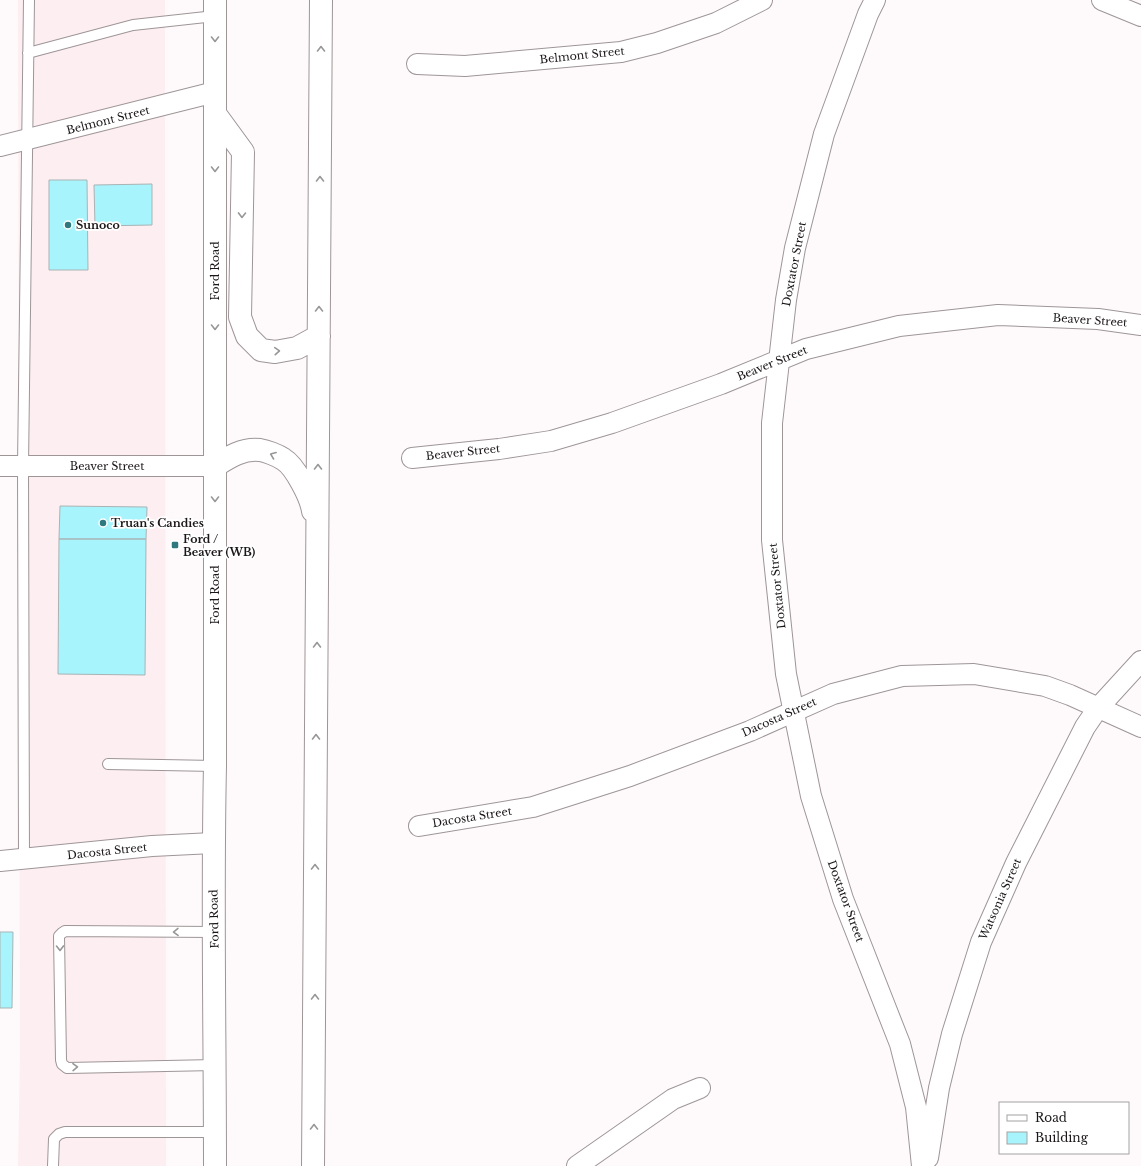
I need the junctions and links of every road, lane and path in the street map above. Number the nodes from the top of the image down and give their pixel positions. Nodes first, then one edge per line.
1 (29, 0) edge
2 (321, 0) edge
3 (762, 0) edge
4 (875, 0) edge
5 (1102, 0) edge
6 (215, 8) edge
7 (1141, 16) edge
8 (28, 53) junction
9 (417, 64) dead end
10 (215, 92) junction
11 (216, 115) junction
12 (27, 140) junction
13 (0, 146) edge
14 (1141, 325) edge
15 (319, 336) junction
16 (779, 361) junction
17 (412, 458) dead end
18 (0, 466) edge
19 (23, 466) junction
20 (215, 466) junction
21 (318, 562) junction
22 (1141, 661) edge
23 (1098, 708) junction
24 (793, 712) junction
25 (1141, 727) edge
26 (108, 764) dead end
27 (215, 766) junction
28 (419, 826) dead end
29 (213, 843) junction
30 (24, 859) junction
31 (0, 861) edge
32 (215, 932) junction
33 (215, 1065) junction
34 (700, 1088) dead end
35 (215, 1132) junction
36 (53, 1166) edge
37 (215, 1166) edge
38 (313, 1166) edge
39 (578, 1166) edge
40 (922, 1166) edge
41 (927, 1166) edge

1 - 8 lane
15 -> 2 main road
3 - 9 street, Belmont Street
4 - 16 street, Doxtator Street
5 - 7 street
6 - 8 lane
6 -> 10 main road, Ford Road
8 - 12 lane
10 - 11 main road, Ford Road
10 - 12 street, Belmont Street
11 -> 15 main road
11 -> 20 main road, Ford Road
12 - 13 street, Belmont Street
12 - 19 lane
14 - 16 street, Beaver Street
21 -> 15 main road
16 - 17 street, Beaver Street
16 - 24 street, Doxtator Street
18 - 19 street, Beaver Street
19 - 20 street, Beaver Street
19 - 30 lane
21 -> 20 main road
20 -> 27 main road, Ford Road
38 -> 21 main road
22 - 23 street, Watsonia Street
23 - 24 street, Dacosta Street
23 - 25 street, Dacosta Street
23 - 41 street, Watsonia Street
24 - 28 street, Dacosta Street
24 - 40 street, Doxtator Street
26 - 27 lane
27 - 29 main road, Ford Road
29 - 30 street, Dacosta Street
29 - 32 main road, Ford Road
30 - 31 street, Dacosta Street
32 - 33 main road, Ford Road
32 -> 33 lane
33 - 35 main road, Ford Road
34 - 39 street
35 - 36 lane
35 - 37 main road, Ford Road

